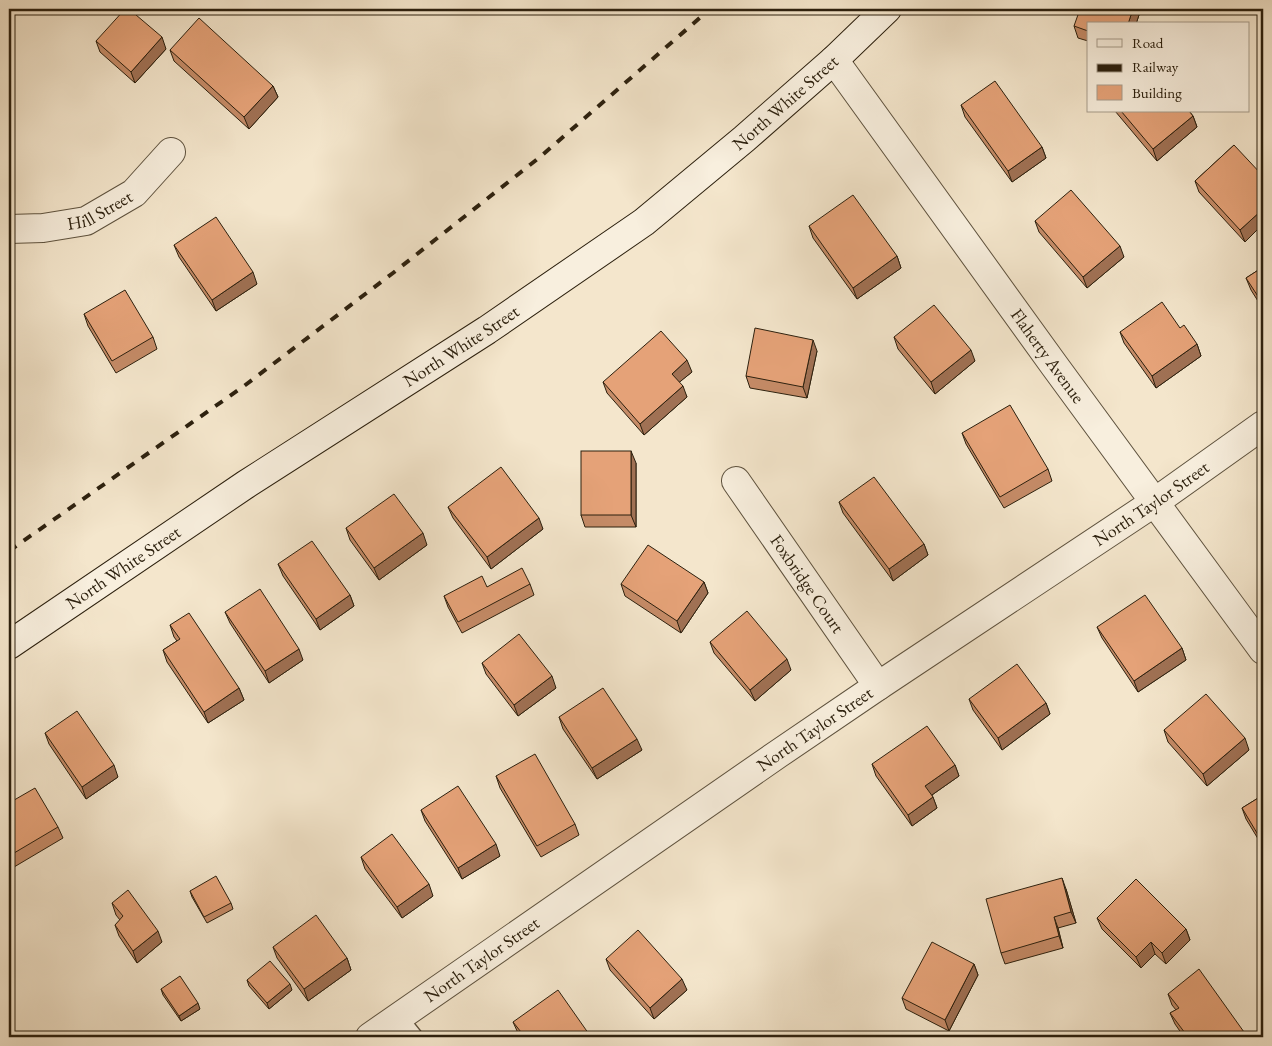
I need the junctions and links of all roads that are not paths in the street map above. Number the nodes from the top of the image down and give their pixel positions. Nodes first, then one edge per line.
1 (887, 9) edge
2 (834, 60) junction
3 (170, 152) dead end
4 (9, 229) edge
5 (1263, 425) edge
6 (736, 481) dead end
7 (1156, 502) junction
8 (9, 645) edge
9 (1263, 650) edge
10 (878, 686) junction
11 (407, 1027) edge
12 (370, 1037) edge

1 - 2 street, North White Street
2 - 7 street, Flaherty Avenue
2 - 8 street, North White Street
3 - 4 street, Hill Street
5 - 7 street, North Taylor Street
6 - 10 street, Foxbridge Court
7 - 9 street, Flaherty Avenue
7 - 10 street, North Taylor Street
10 - 11 street, North Taylor Street
11 - 12 street, North Taylor Street

